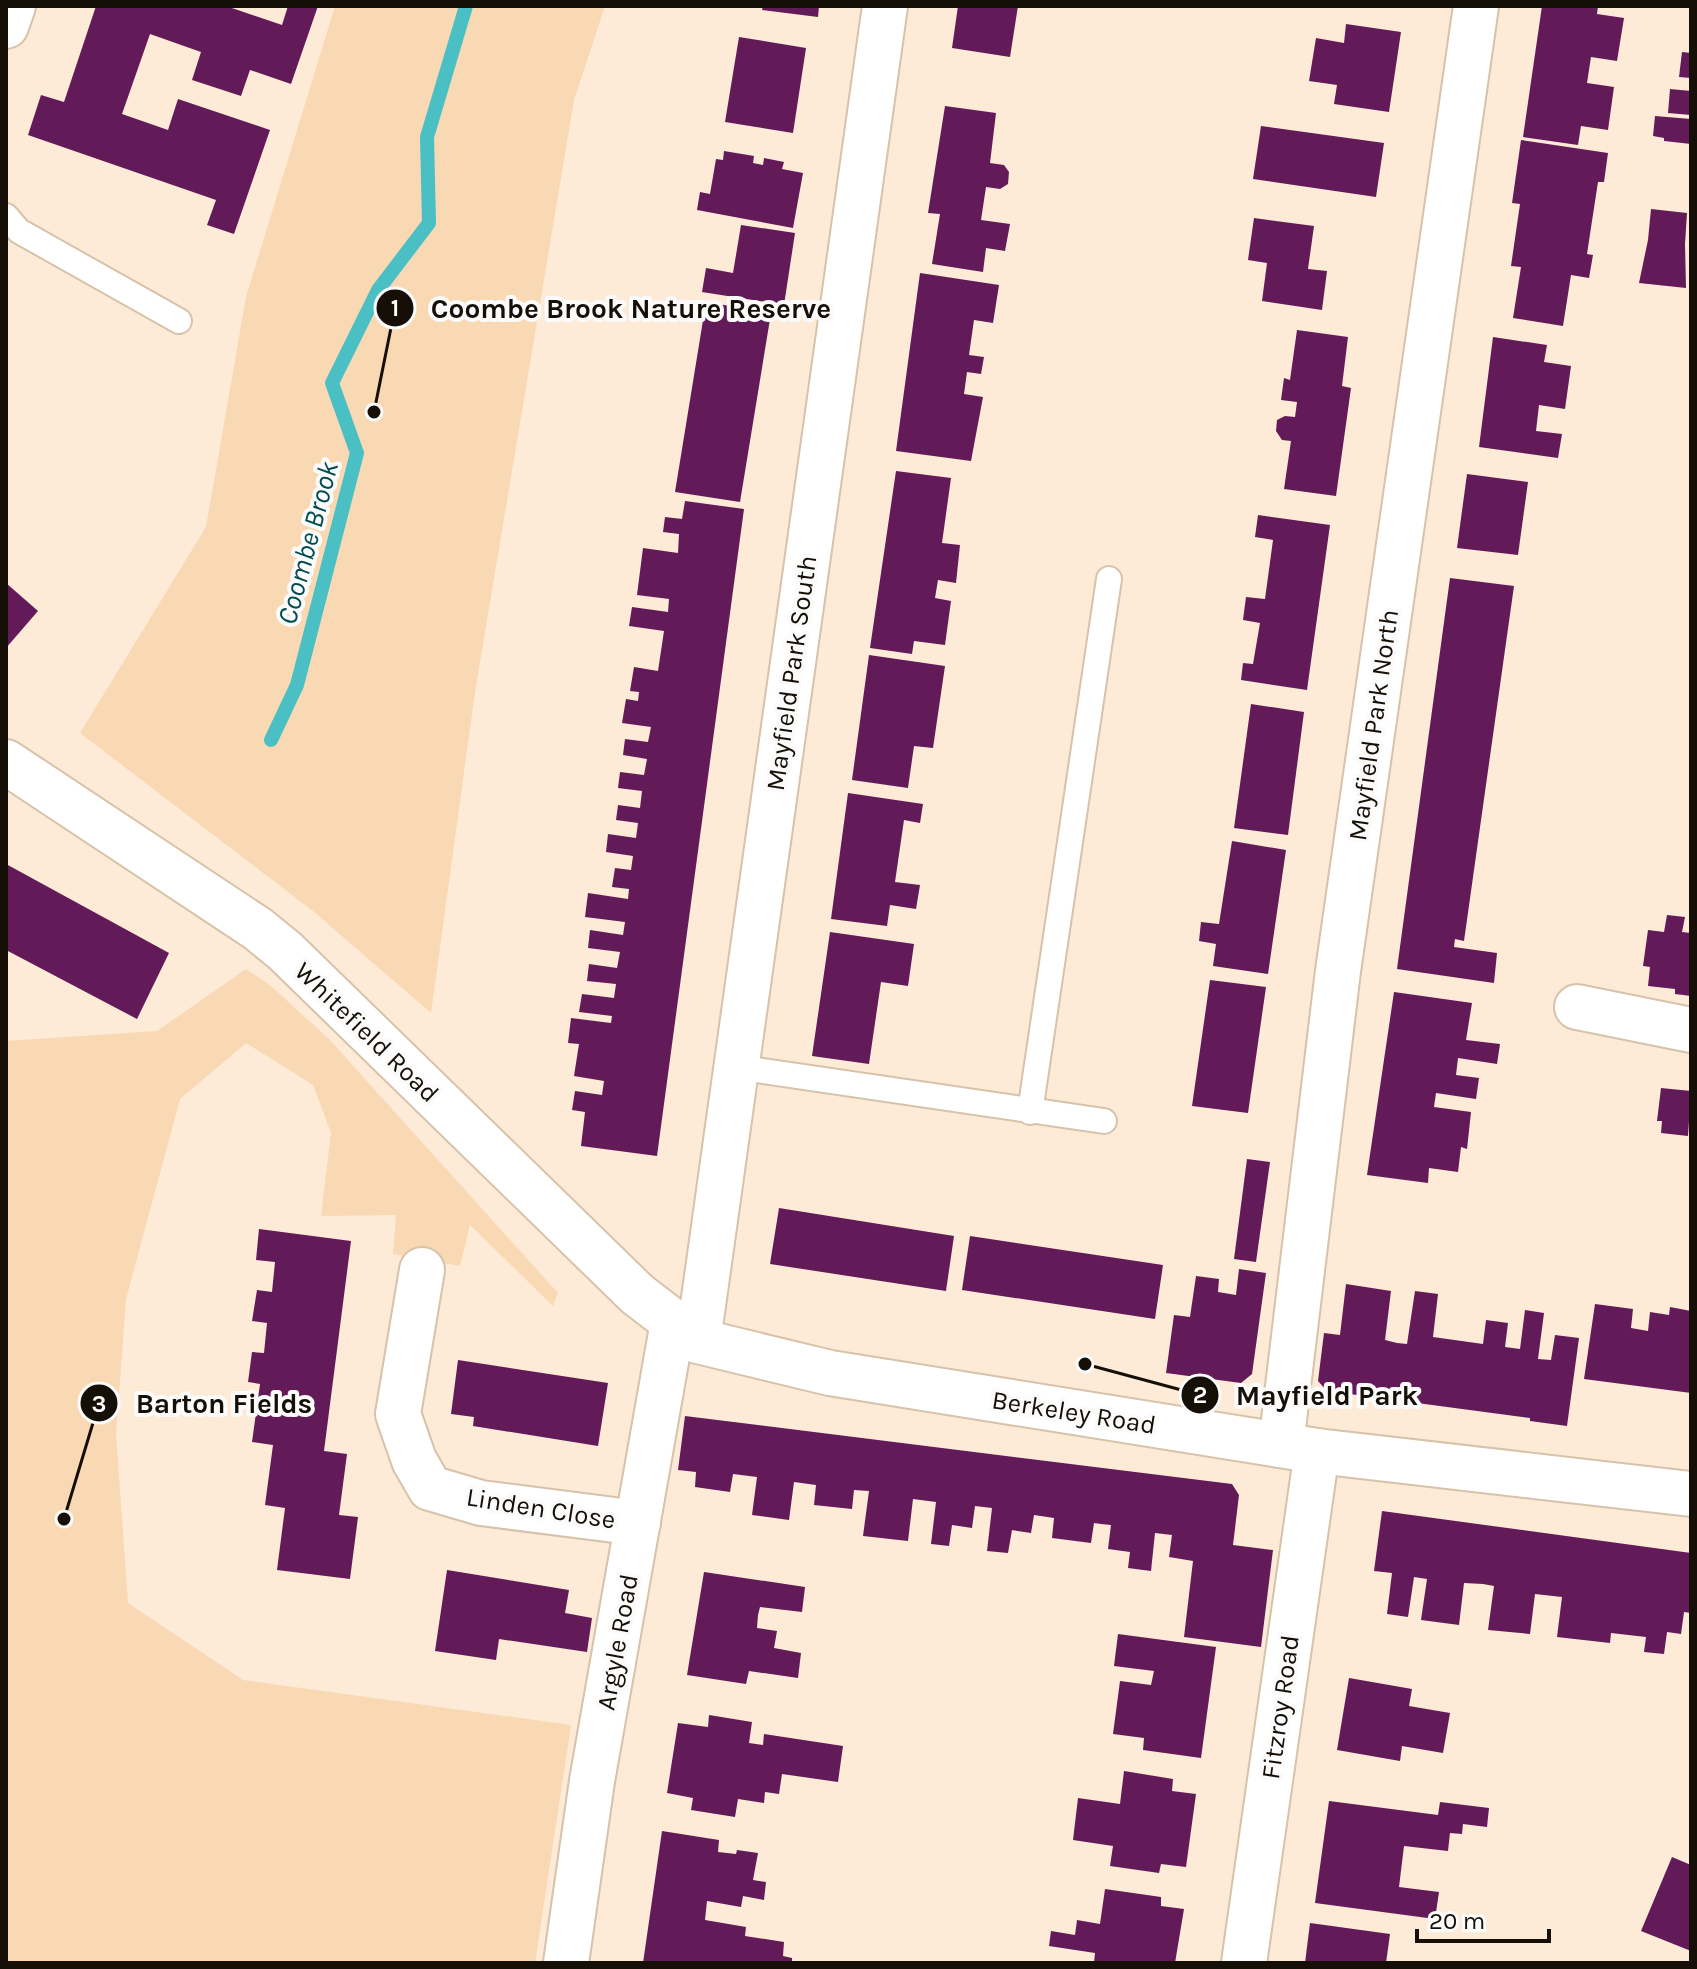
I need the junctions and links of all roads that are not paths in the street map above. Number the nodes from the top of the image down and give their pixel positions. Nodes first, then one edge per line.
1 (13, 6) edge
2 (885, 6) edge
3 (1476, 6) edge
4 (6, 26) edge
5 (6, 216) edge
6 (179, 321) dead end
7 (1109, 579) dead end
8 (6, 762) edge
9 (1577, 1007) dead end
10 (1691, 1030) edge
11 (736, 1067) junction
12 (1030, 1112) junction
13 (1104, 1121) dead end
14 (422, 1270) dead end
15 (685, 1331) junction
16 (1299, 1448) junction
17 (1691, 1494) edge
18 (638, 1523) junction
19 (566, 1963) edge
20 (1244, 1963) edge

1 - 4 street
2 - 11 street, Mayfield Park South
3 - 16 street, Mayfield Park North
5 - 6 lane
7 - 12 lane
8 - 15 street, Whitefield Road
9 - 10 street
11 - 12 lane
11 - 15 street, Mayfield Park South
12 - 13 lane
14 - 18 street, Linden Close
15 - 16 street, Berkeley Road
15 - 18 street, Argyle Road
16 - 17 street, Berkeley Road
16 - 20 street, Fitzroy Road
18 - 19 street, Argyle Road

